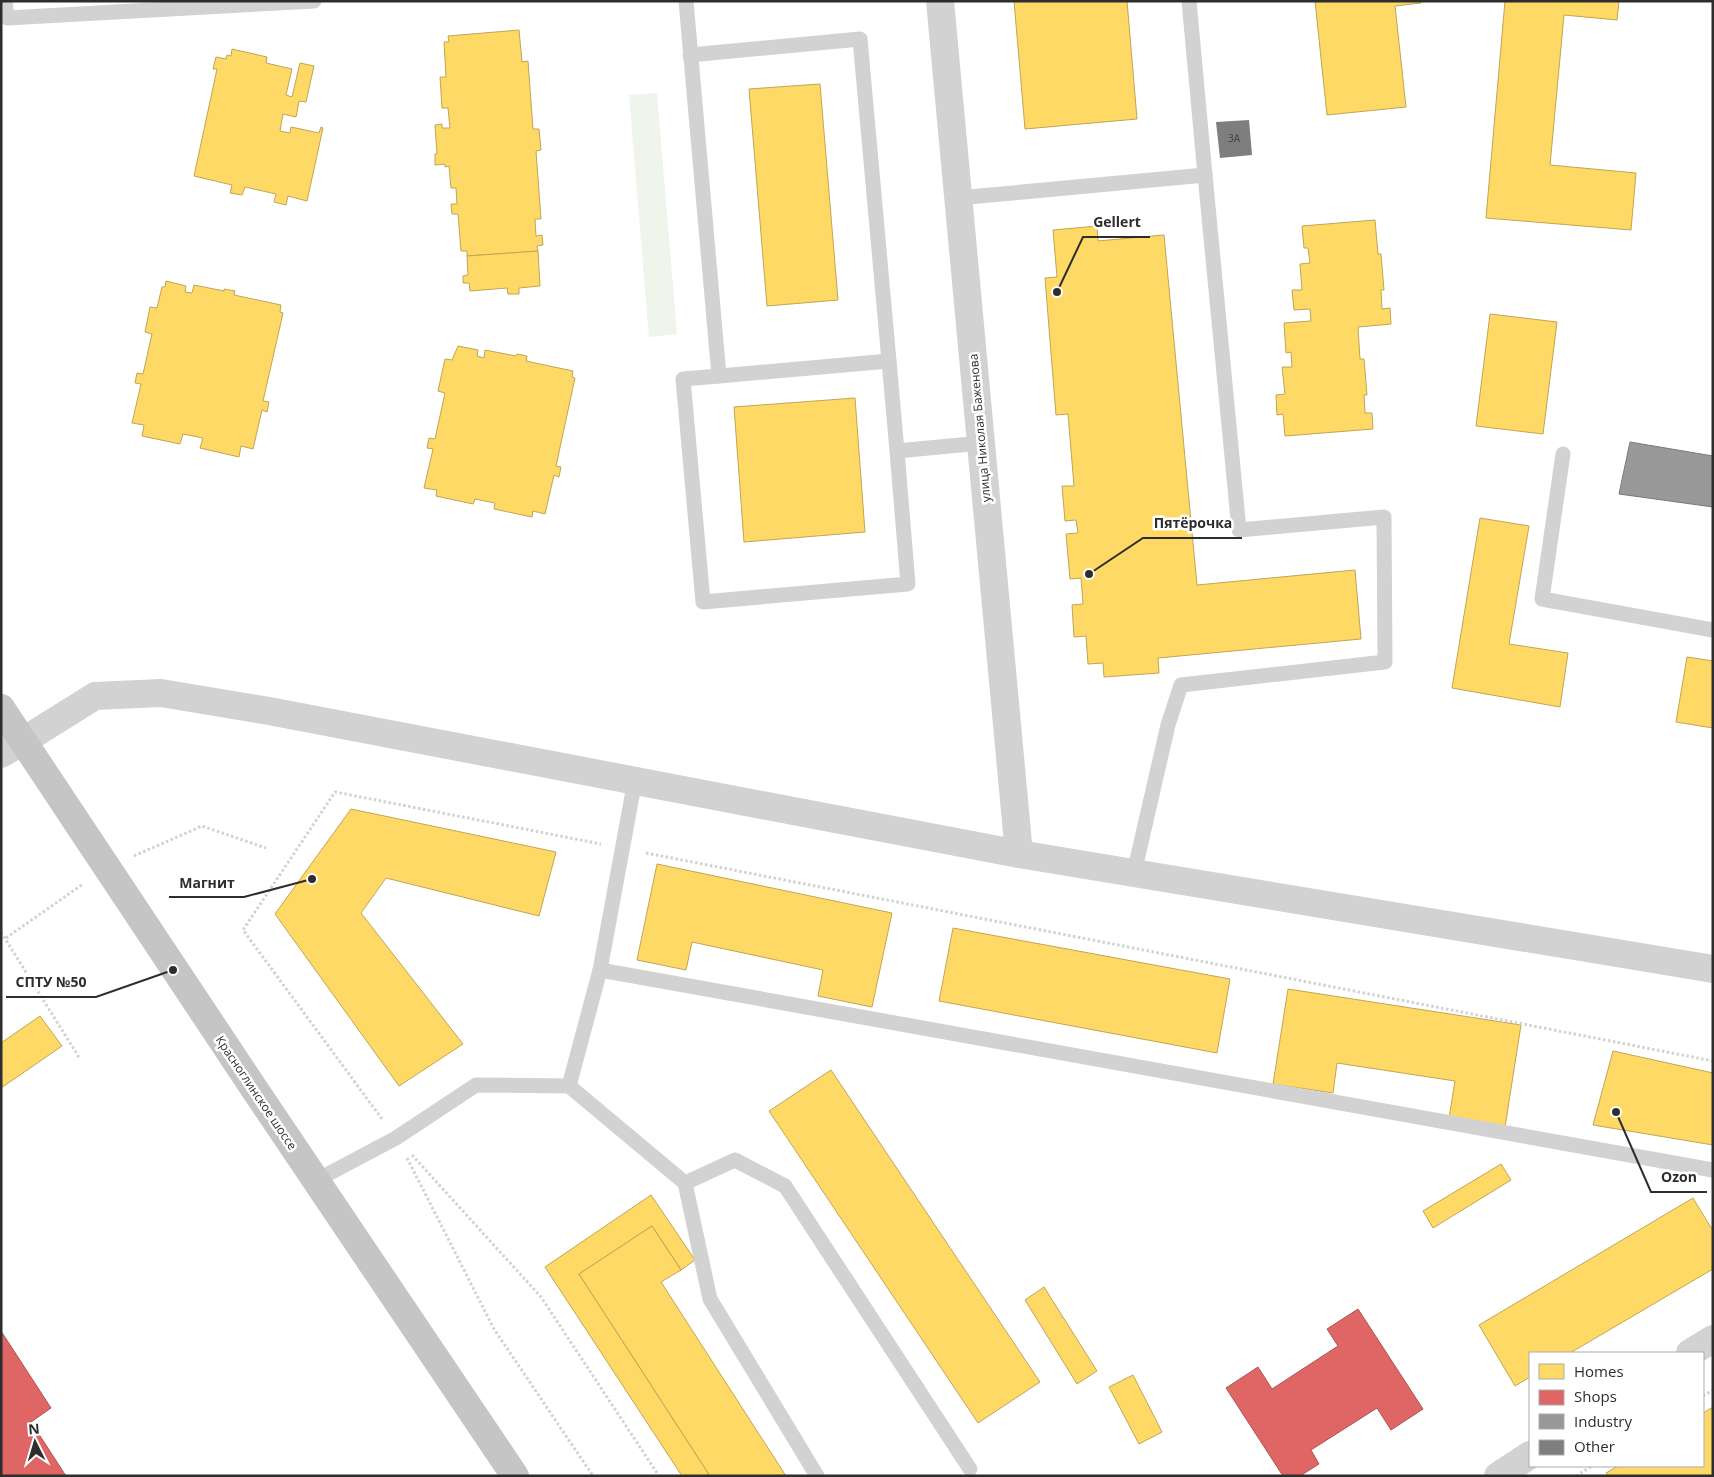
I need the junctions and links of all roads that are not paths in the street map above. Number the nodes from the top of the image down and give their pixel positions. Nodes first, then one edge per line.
1 (5, 1) edge
2 (314, 1) edge
3 (686, 1) edge
4 (940, 1) edge
5 (1189, 1) edge
6 (219, 4) edge
7 (690, 55) junction
8 (1205, 175) junction
9 (958, 198) junction
10 (888, 361) junction
11 (719, 376) junction
12 (981, 443) junction
13 (897, 451) junction
14 (1563, 454) dead end
15 (1713, 630) edge
16 (1, 708) edge
17 (12, 748) edge
18 (635, 780) junction
19 (1019, 854) junction
20 (1134, 873) junction
21 (1713, 969) edge
22 (600, 970) junction
23 (569, 1086) junction
24 (1713, 1170) edge
25 (315, 1181) junction
26 (685, 1183) junction
27 (1713, 1339) edge
28 (1692, 1352) edge
29 (1529, 1457) edge
30 (970, 1469) dead end
31 (515, 1476) edge
32 (817, 1476) edge
33 (1498, 1476) edge

1 - 6 lane
2 - 6 lane
3 - 7 lane
4 - 9 street, улица Николая Баженова
5 - 8 lane
7 - 10 lane
7 - 11 lane
8 - 9 lane
8 - 20 lane
9 - 12 street, улица Николая Баженова
10 - 11 lane
10 - 13 lane
11 - 13 lane
12 - 13 lane
12 - 19 street, улица Николая Баженова
14 - 15 lane
16 - 17 main road, Красноглинское шоссе
17 - 18 street
17 - 25 main road, Красноглинское шоссе
18 - 19 street
18 - 22 lane
19 - 20 street
20 - 21 street
22 - 23 lane
22 - 24 lane
23 - 25 lane
23 - 26 lane
25 - 31 main road, Красноглинское шоссе
26 - 30 lane
26 - 32 lane
27 - 28 street
29 - 33 street

